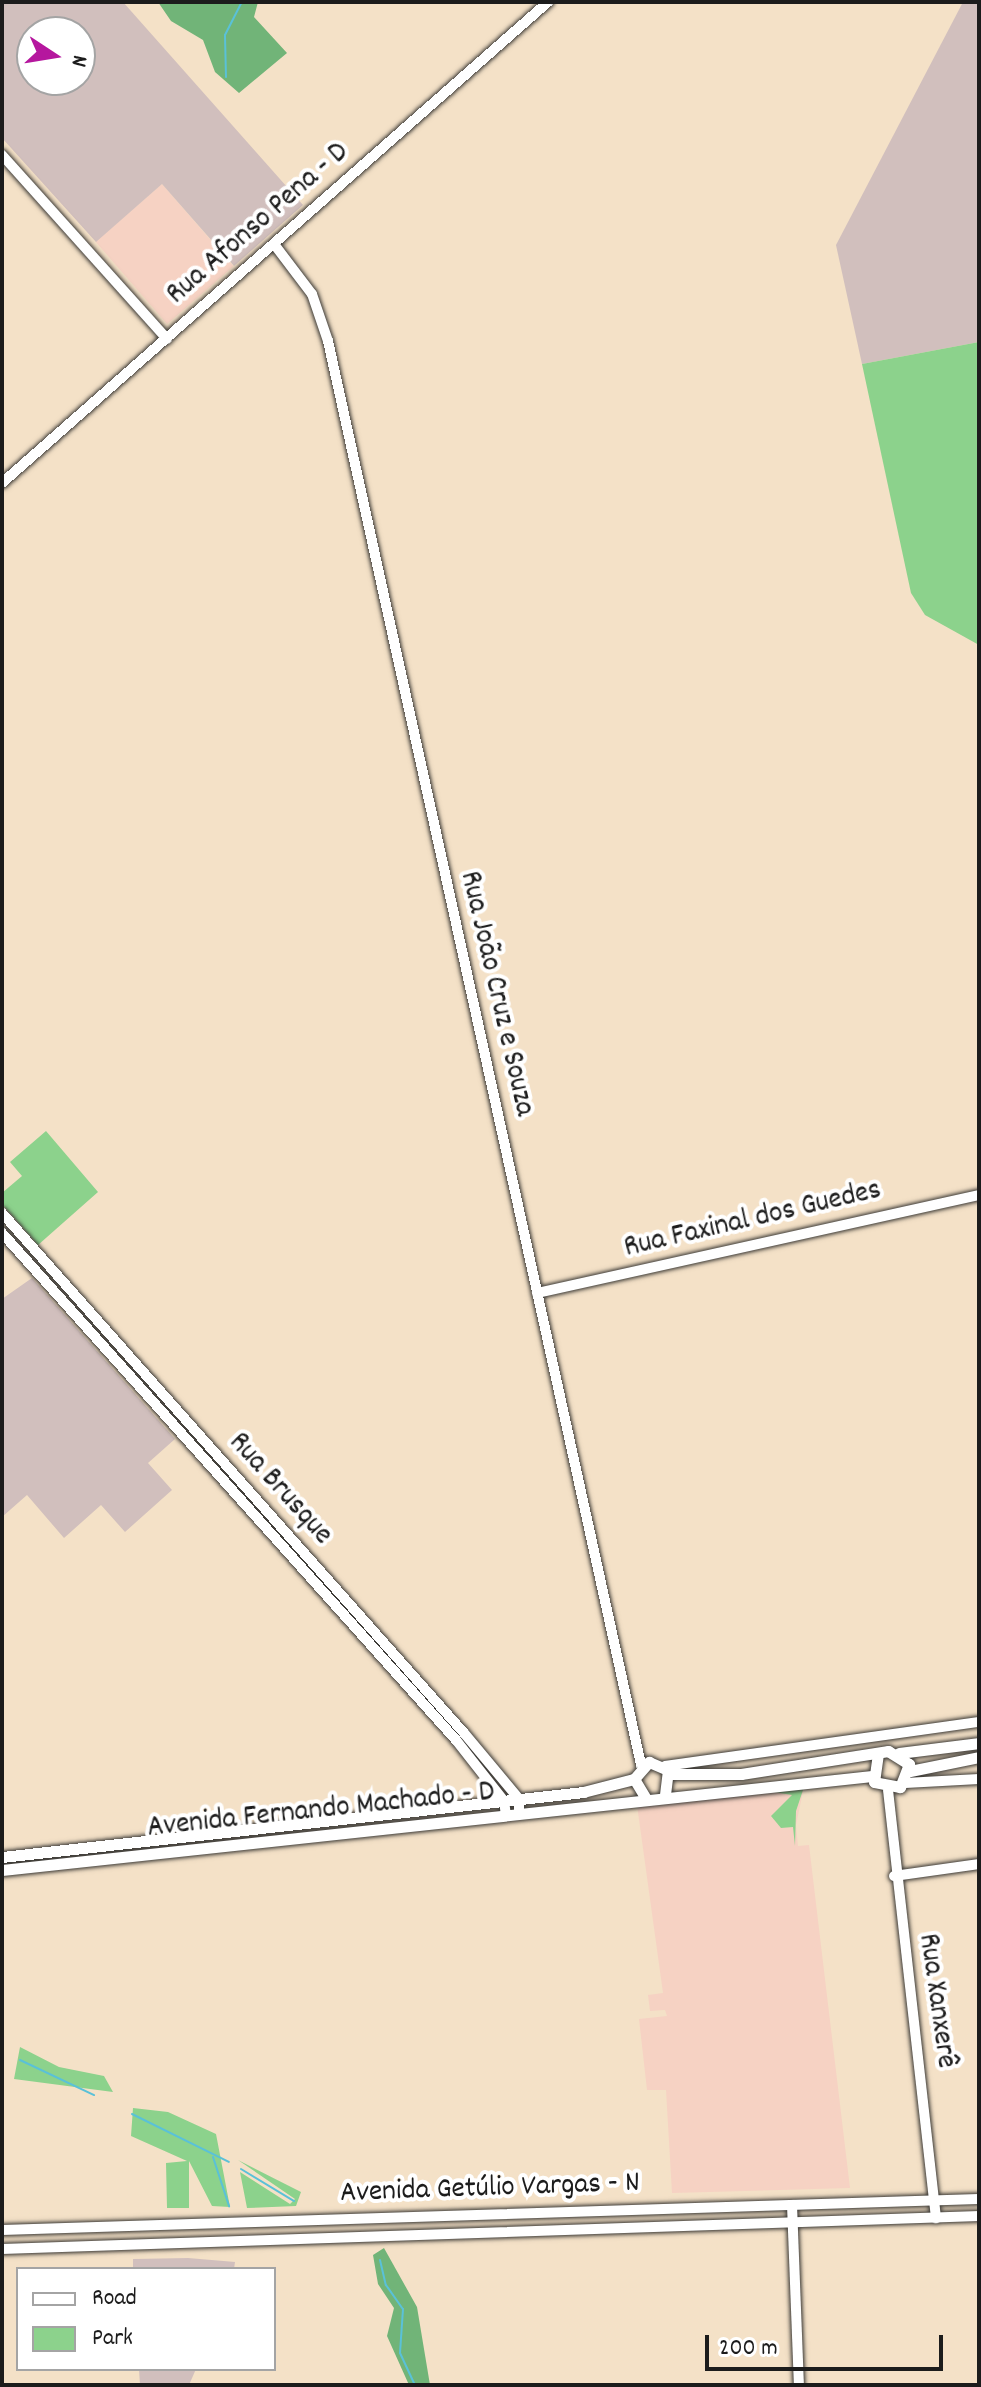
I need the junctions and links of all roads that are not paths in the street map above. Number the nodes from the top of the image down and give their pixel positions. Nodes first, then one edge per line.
1 (548, 2) edge
2 (2, 155) edge
3 (274, 244) junction
4 (167, 339) junction
5 (2, 483) edge
6 (979, 1195) edge
7 (2, 1213) edge
8 (2, 1233) edge
9 (537, 1293) junction
10 (979, 1722) edge
11 (979, 1743) edge
12 (899, 1753) junction
13 (878, 1755) junction
14 (979, 1757) edge
15 (479, 1761) junction
16 (641, 1765) junction
17 (668, 1770) junction
18 (872, 1776) junction
19 (907, 1777) junction
20 (634, 1779) junction
21 (979, 1779) edge
22 (888, 1790) junction
23 (665, 1794) junction
24 (645, 1797) junction
25 (519, 1799) junction
26 (504, 1801) junction
27 (420, 1810) junction
28 (519, 1814) junction
29 (506, 1815) junction
30 (421, 1826) junction
31 (2, 1857) edge
32 (979, 1864) edge
33 (2, 1870) edge
34 (894, 1876) junction
35 (979, 2199) edge
36 (937, 2200) junction
37 (845, 2203) junction
38 (792, 2205) junction
39 (979, 2216) edge
40 (936, 2218) junction
41 (817, 2221) junction
42 (793, 2222) junction
43 (2, 2230) edge
44 (2, 2249) edge
45 (799, 2385) edge

1 - 3 street, Rua Afonso Pena - D
2 - 4 street
3 - 4 street, Rua Afonso Pena - D
3 - 9 street, Rua João Cruz e Souza
4 - 5 street, Rua Afonso Pena - D
6 - 9 street, Rua Faxinal dos Guedes
7 - 15 street, Rua Brusque
8 - 15 street, Rua Brusque
9 - 16 street, Rua João Cruz e Souza
10 - 17 street
11 - 12 main road
12 - 13 main road
12 - 19 main road
13 - 17 main road
13 - 18 main road
14 - 19 main road
15 - 25 street, Rua Brusque
15 - 26 street, Rua Brusque
16 - 17 main road
16 - 20 main road
17 - 23 main road
18 - 22 main road
18 - 23 main road
19 - 21 street
19 - 22 main road
20 - 24 main road
20 - 25 main road, Avenida Fernando Machado - D
22 - 34 street, Rua Xanxerê
23 - 24 main road, Avenida Fernando Machado - D
24 - 28 main road, Avenida Fernando Machado - D
25 - 26 main road, Avenida Fernando Machado - D
25 - 28 street
26 - 27 main road, Avenida Fernando Machado - D
26 - 29 street
27 - 30 main road
27 - 31 main road, Avenida Fernando Machado - D
28 - 29 main road, Avenida Fernando Machado - D
29 - 30 main road, Avenida Fernando Machado - D
30 - 33 main road, Avenida Fernando Machado - D
32 - 34 street
34 - 36 street, Rua Xanxerê
35 - 36 street, Avenida Getúlio Vargas - N
36 - 37 street, Avenida Getúlio Vargas - N
36 - 40 street, Rua Xanxerê
37 - 38 street, Avenida Getúlio Vargas - N
37 - 41 street
38 - 42 street
38 - 43 street, Avenida Getúlio Vargas - N
39 - 40 street, Avenida Getúlio Vargas - N
40 - 41 street, Avenida Getúlio Vargas - N
41 - 42 street, Avenida Getúlio Vargas - N
42 - 44 street, Avenida Getúlio Vargas - N
42 - 45 street

